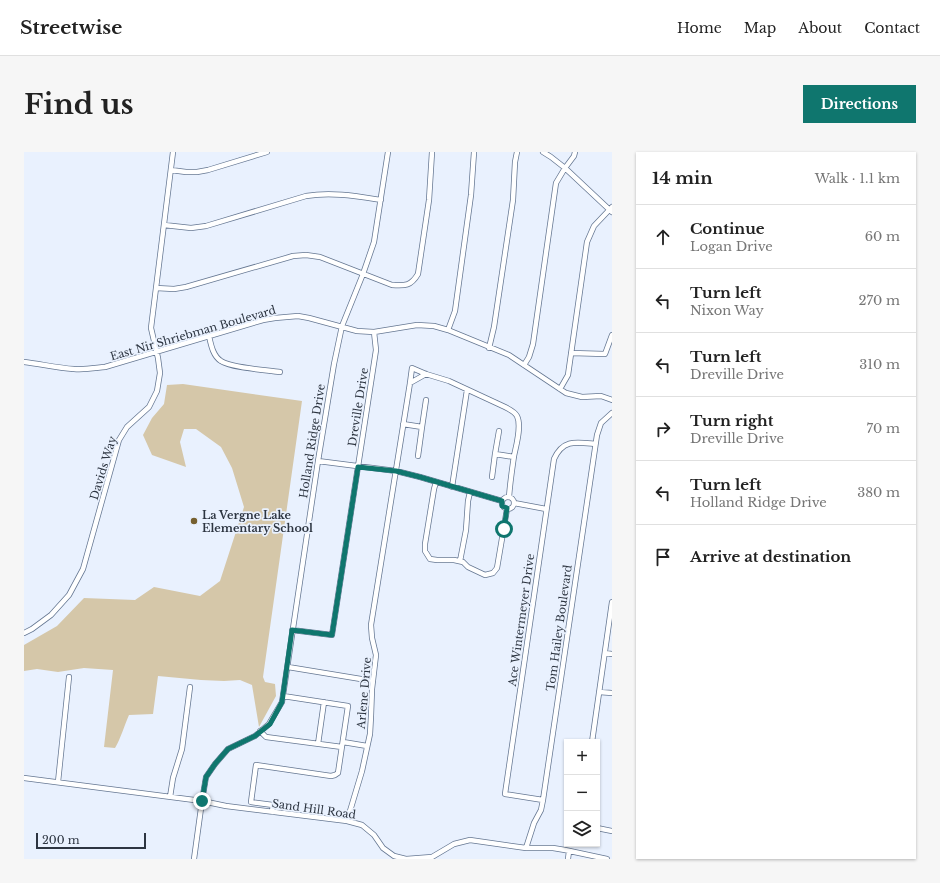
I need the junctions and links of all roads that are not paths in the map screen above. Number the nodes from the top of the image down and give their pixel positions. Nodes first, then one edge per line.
1 (173, 152) edge
2 (267, 152) edge
3 (388, 152) edge
4 (432, 152) edge
5 (474, 152) edge
6 (517, 152) edge
7 (543, 152) edge
8 (575, 152) edge
9 (565, 168) junction
10 (171, 170) junction
11 (381, 200) junction
12 (611, 210) edge
13 (164, 225) junction
14 (363, 274) junction
15 (156, 288) junction
16 (342, 326) junction
17 (448, 330) junction
18 (374, 332) junction
19 (612, 335) edge
20 (209, 336) junction
21 (490, 348) junction
22 (156, 352) junction
23 (571, 353) junction
24 (24, 362) edge
25 (524, 365) junction
26 (280, 372) dead end
27 (426, 374) junction
28 (410, 383) junction
29 (560, 389) junction
30 (467, 390) junction
31 (426, 400) dead end
32 (612, 400) edge
33 (612, 413) edge
34 (403, 424) junction
35 (422, 427) junction
36 (499, 431) dead end
37 (595, 444) junction
38 (495, 454) junction
39 (418, 456) dead end
40 (514, 457) junction
41 (318, 461) junction
42 (358, 467) junction
43 (396, 471) junction
44 (492, 477) dead end
45 (436, 482) junction
46 (452, 487) junction
47 (470, 492) junction
48 (509, 496) junction
49 (502, 501) junction
50 (514, 503) junction
51 (507, 508) junction
52 (546, 509) junction
53 (460, 561) junction
54 (612, 602) edge
55 (292, 630) junction
56 (24, 633) edge
57 (605, 653) junction
58 (612, 654) edge
59 (288, 667) junction
60 (69, 677) dead end
61 (373, 681) junction
62 (190, 687) dead end
63 (599, 692) junction
64 (612, 694) edge
65 (283, 696) junction
66 (324, 702) junction
67 (260, 731) junction
68 (592, 739) edge
69 (318, 744) junction
70 (342, 744) junction
71 (367, 746) junction
72 (24, 778) edge
73 (58, 782) junction
74 (170, 797) junction
75 (542, 800) junction
76 (202, 801) junction
77 (272, 812) junction
78 (347, 821) junction
79 (600, 829) edge
80 (612, 831) edge
81 (526, 848) junction
82 (569, 851) junction
83 (194, 859) edge
84 (568, 859) edge
85 (607, 859) edge

1 - 10 street, Davids Way
2 - 10 street
3 - 11 street, Holland Ridge Drive
4 - 14 street
5 - 17 street
6 - 21 street
7 - 9 street
8 - 9 street
9 - 12 street
9 - 25 street
10 - 13 street, Davids Way
11 - 13 street
11 - 14 street, Holland Ridge Drive
12 - 23 street
13 - 15 street, Davids Way
14 - 15 street
14 - 16 street, Holland Ridge Drive
15 - 22 street, Davids Way
16 - 18 street, East Nir Shriebman Boulevard
16 - 20 street, East Nir Shriebman Boulevard
16 - 41 street, Holland Ridge Drive
17 - 18 street, East Nir Shriebman Boulevard
17 - 21 street, East Nir Shriebman Boulevard
18 - 42 street, Dreville Drive
19 - 23 street
20 - 22 street, East Nir Shriebman Boulevard
20 - 26 street
21 - 25 street, East Nir Shriebman Boulevard
22 - 24 street, East Nir Shriebman Boulevard
22 - 56 street, Davids Way
23 - 29 street
25 - 29 street, East Nir Shriebman Boulevard
27 - 28 street
27 - 28 street, Arlene Drive
27 - 30 street
28 - 34 street, Arlene Drive
29 - 32 street, East Nir Shriebman Boulevard
30 - 40 street
30 - 46 street
31 - 35 street
33 - 37 street, Tom Hailey Boulevard
34 - 35 street
34 - 43 street, Arlene Drive
35 - 39 street
36 - 38 street
37 - 52 street, Ace Wintermeyer Drive
37 - 75 street, Tom Hailey Boulevard
38 - 40 street
38 - 44 street
40 - 48 street
41 - 42 street
41 - 55 street, Holland Ridge Drive
42 - 43 street
42 - 55 street, Dreville Drive
43 - 45 street
43 - 61 street, Arlene Drive
45 - 46 street
45 - 53 street
46 - 47 street
47 - 49 street
47 - 53 street
48 - 49 street
48 - 50 street
49 - 51 street
50 - 51 street
50 - 52 street
51 - 53 street
52 - 75 street, Ace Wintermeyer Drive
54 - 57 street
55 - 59 street, Holland Ridge Drive
57 - 58 street
57 - 63 street
59 - 61 street
59 - 65 street, Holland Ridge Drive
60 - 73 street
61 - 71 street, Arlene Drive
62 - 74 street
63 - 64 street
63 - 68 street
65 - 66 street
65 - 67 street, Holland Ridge Drive
66 - 69 street
66 - 70 street
67 - 69 street
67 - 76 street, Holland Ridge Drive
69 - 70 street
70 - 71 street
70 - 77 street
71 - 78 street, Arlene Drive
72 - 73 street, Sand Hill Road
73 - 74 street, Sand Hill Road
74 - 76 street, Sand Hill Road
75 - 81 street, Tom Hailey Boulevard
76 - 77 street, Sand Hill Road
76 - 83 street, Holland Ridge Drive
77 - 78 street, Sand Hill Road
78 - 81 street, Sand Hill Road
79 - 80 street
81 - 82 street, Sand Hill Road
82 - 84 street
82 - 85 street, Sand Hill Road

